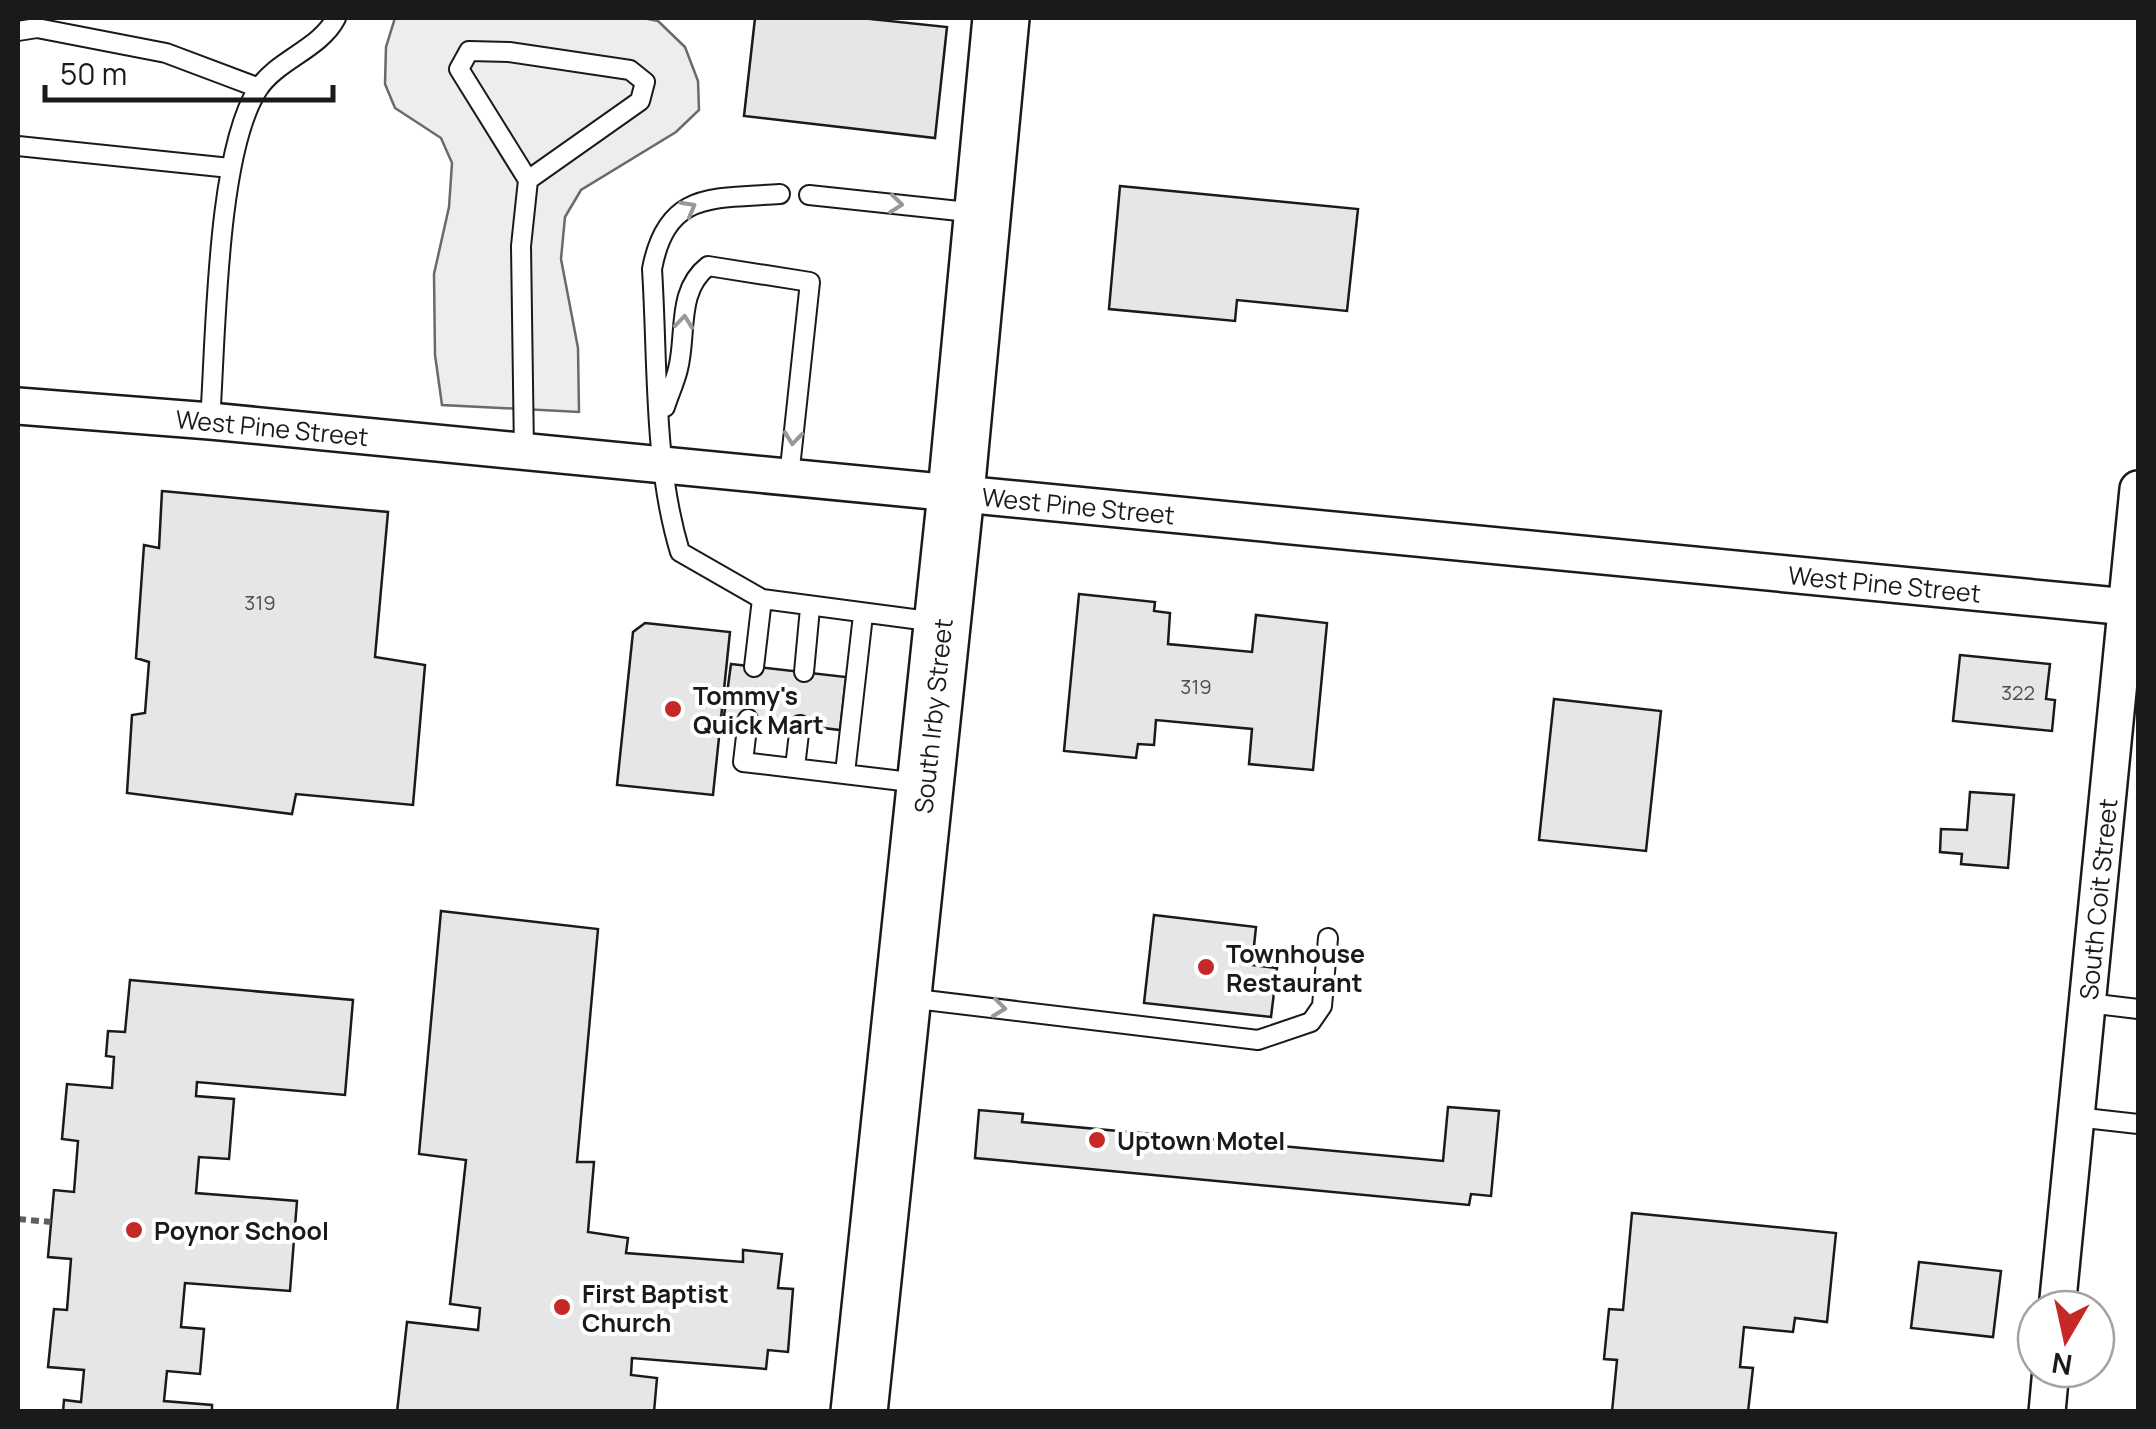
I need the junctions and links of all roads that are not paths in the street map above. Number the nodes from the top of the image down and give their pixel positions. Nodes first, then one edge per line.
1 (336, 18) edge
2 (1001, 18) edge
3 (18, 31) edge
4 (259, 88) junction
5 (18, 146) edge
6 (230, 168) junction
7 (528, 180) junction
8 (780, 194) dead end
9 (809, 196) dead end
10 (982, 213) junction
11 (18, 406) edge
12 (662, 416) junction
13 (210, 421) junction
14 (524, 451) junction
15 (664, 465) junction
16 (789, 477) junction
17 (2138, 489) edge
18 (956, 493) junction
19 (762, 599) junction
20 (810, 608) junction
21 (2133, 608) edge
22 (863, 615) junction
23 (942, 623) junction
24 (754, 666) dead end
25 (804, 672) dead end
26 (748, 719) dead end
27 (800, 725) dead end
28 (794, 767) junction
29 (845, 773) junction
30 (924, 784) junction
31 (1328, 938) dead end
32 (902, 997) junction
33 (2088, 1003) junction
34 (2138, 1009) edge
35 (2076, 1116) junction
36 (2138, 1124) edge
37 (2059, 1289) edge
38 (859, 1412) edge

1 - 4 lane
2 - 10 main road, South Irby Street
3 - 4 lane
4 - 6 lane
5 - 6 lane
6 - 13 lane
7 - 7 lane
7 - 14 lane
12 -> 8 lane
9 -> 10 lane
10 - 18 main road, South Irby Street
11 - 13 street, West Pine Street
12 - 15 lane
12 -> 16 lane
13 - 14 street, West Pine Street
14 - 15 street, West Pine Street
15 - 16 street, West Pine Street
15 - 19 lane
16 - 18 street, West Pine Street
17 - 21 street, South Coit Street
18 - 21 street, West Pine Street
18 - 23 main road, South Irby Street
19 - 20 lane
19 - 24 lane
20 - 22 lane
20 - 25 lane
21 - 33 street, South Coit Street
22 - 23 lane
22 - 29 lane
23 - 30 main road, South Irby Street
26 - 28 lane
27 - 28 lane
28 - 29 lane
29 - 30 lane
30 - 32 main road, South Irby Street
32 -> 31 lane
32 - 38 main road, South Irby Street
33 - 34 lane
33 - 35 street, South Coit Street
35 - 36 lane
35 - 37 street, South Coit Street

